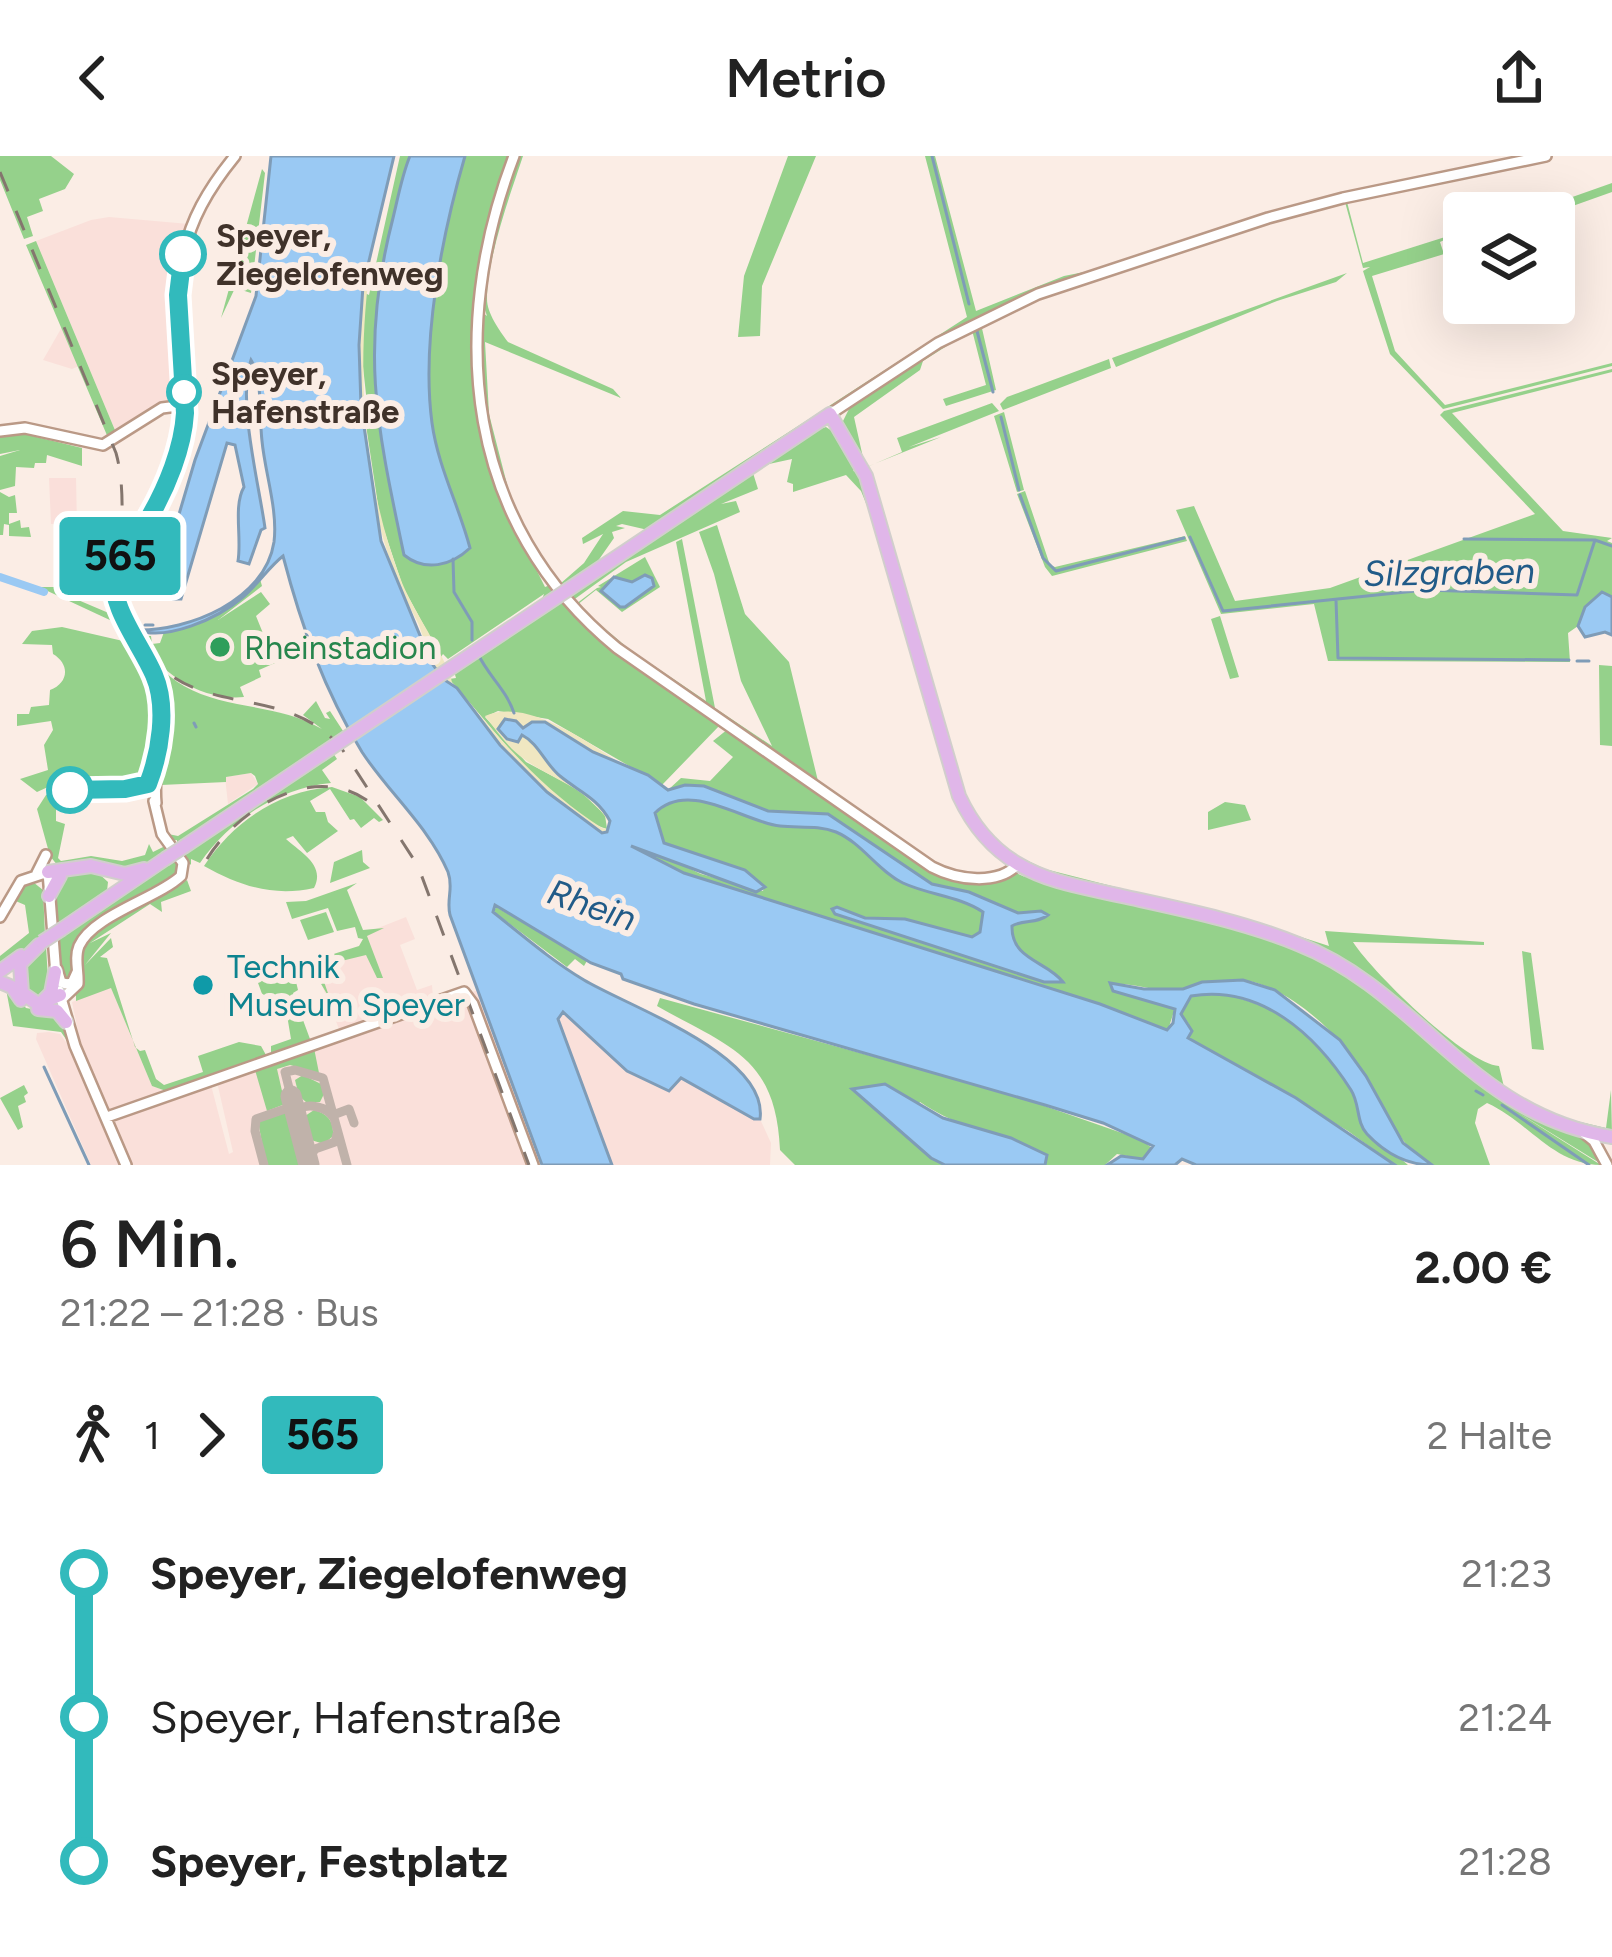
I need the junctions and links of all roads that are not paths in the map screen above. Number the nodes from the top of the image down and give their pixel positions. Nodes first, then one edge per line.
1 (235, 156) edge
2 (514, 156) edge
3 (1546, 156) edge
4 (185, 405) junction
5 (838, 426) junction
6 (0, 431) edge
7 (158, 756) junction
8 (156, 803) junction
9 (46, 855) joint
10 (164, 860) junction
11 (1018, 864) junction
12 (45, 875) junction
13 (49, 896) junction
14 (94, 907) junction
15 (0, 917) edge
16 (40, 944) junction
17 (78, 967) junction
18 (55, 968) junction
19 (0, 971) edge
20 (0, 982) edge
21 (64, 996) junction
22 (42, 1006) junction
23 (66, 1020) junction
24 (106, 1117) junction
25 (1603, 1139) edge
26 (1604, 1161) edge
27 (126, 1165) edge
28 (533, 1165) edge

1 - 4 street
2 - 11 street
3 - 5 street
4 - 6 street
4 - 7 street
5 - 10 main road, bridge
5 - 11 main road
7 - 8 street
7 - 8 street
8 - 17 street
9 - 12 street
9 - 12 main road
10 - 12 main road
10 - 14 main road
11 - 25 main road
12 - 13 main road
12 - 13 street
12 - 14 main road
12 - 15 street
13 - 18 street
14 - 16 main road, bridge
16 - 19 main road
16 - 22 main road
17 - 18 street
17 - 21 street
18 - 21 street
18 - 22 main road
20 - 22 main road
21 - 22 main road
21 - 23 street
22 - 23 main road
23 - 24 street
24 - 27 street
24 - 28 street
25 - 26 street

